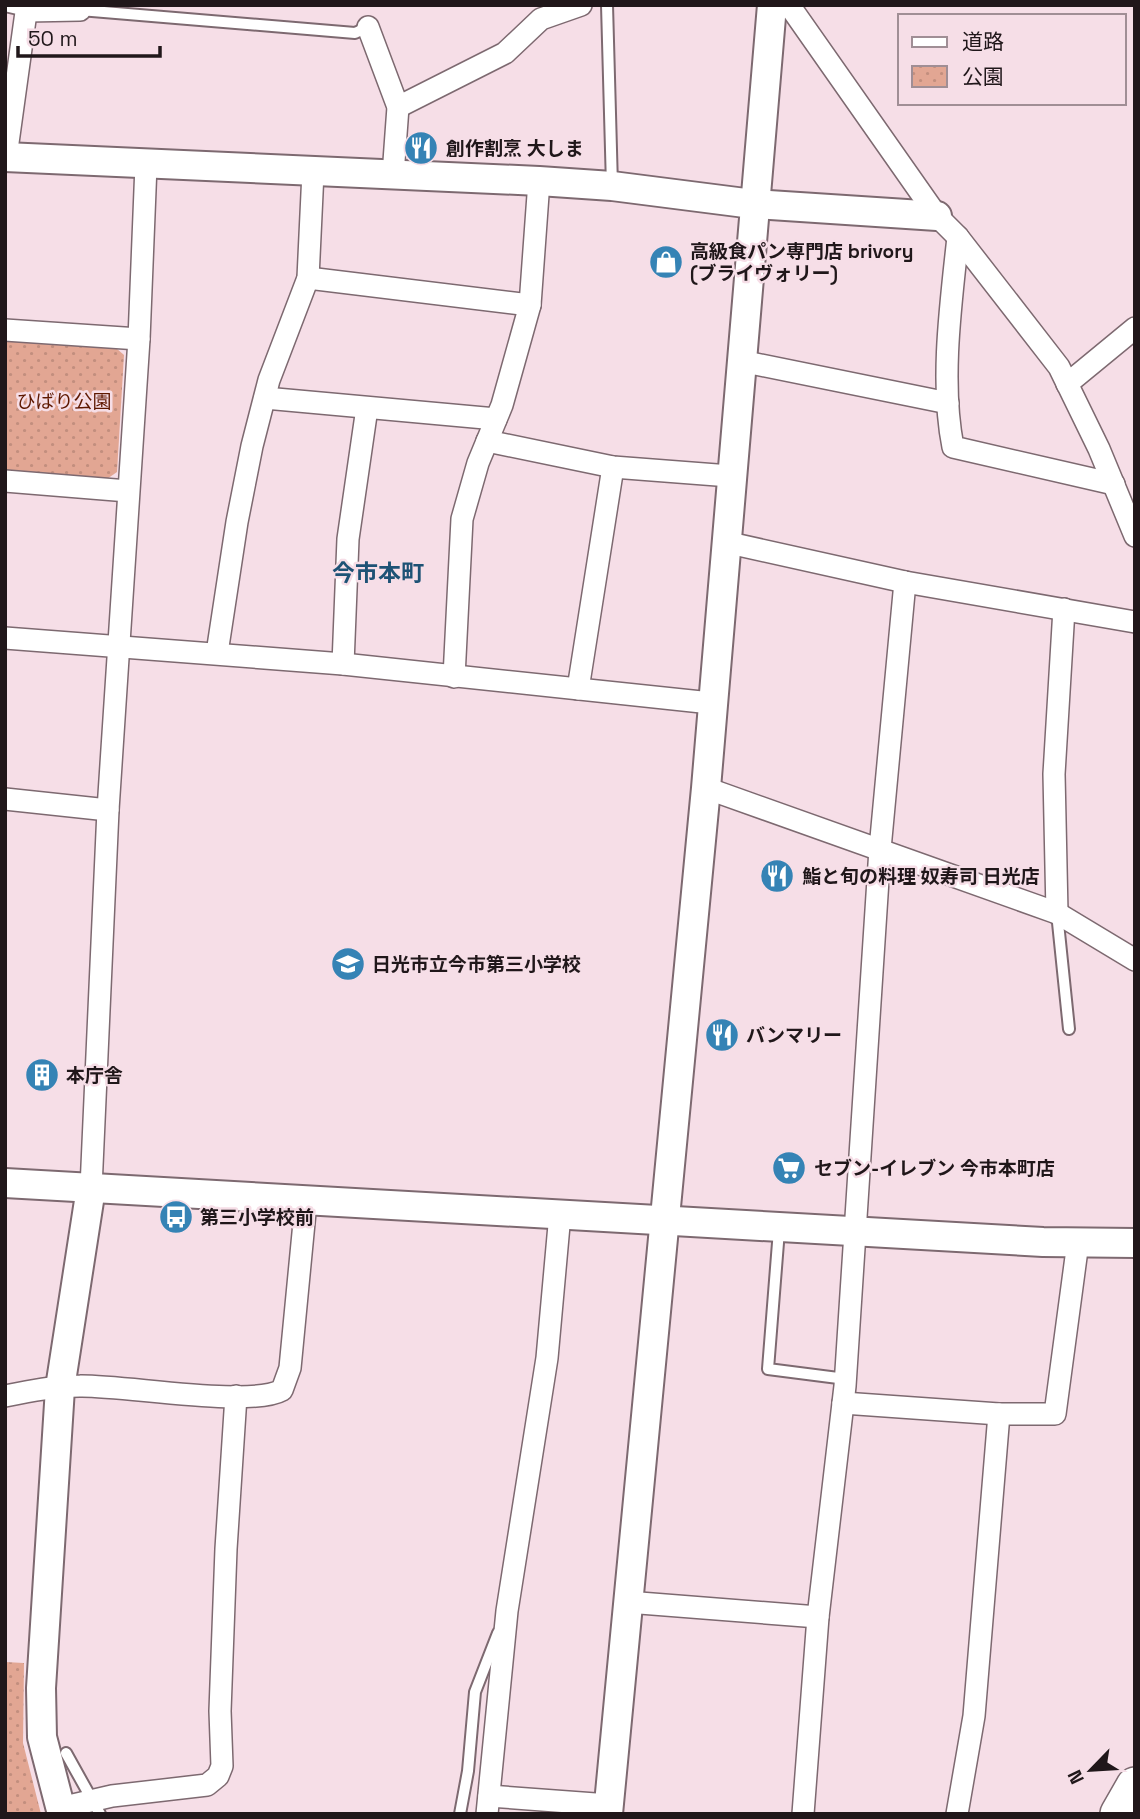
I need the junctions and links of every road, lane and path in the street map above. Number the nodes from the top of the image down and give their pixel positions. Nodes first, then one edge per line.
1 (581, 5) edge
2 (607, 5) edge
3 (772, 5) edge
4 (789, 5) edge
5 (5, 6) edge
6 (27, 8) edge
7 (80, 8) edge
8 (368, 27) joint
9 (398, 107) junction
10 (6, 157) edge
11 (146, 165) junction
12 (313, 172) junction
13 (393, 175) junction
14 (539, 181) junction
15 (612, 186) junction
16 (753, 204) junction
17 (937, 216) junction
18 (958, 237) junction
19 (308, 278) junction
20 (530, 305) junction
21 (1135, 328) edge
22 (5, 330) edge
23 (139, 339) junction
24 (741, 361) junction
25 (1067, 384) junction
26 (265, 398) junction
27 (948, 403) junction
28 (367, 408) junction
29 (496, 419) junction
30 (487, 441) junction
31 (614, 467) junction
32 (730, 476) junction
33 (5, 481) edge
34 (1114, 484) junction
35 (128, 491) junction
36 (1135, 536) edge
37 (725, 542) junction
38 (905, 582) junction
39 (1064, 610) junction
40 (1135, 622) edge
41 (5, 638) edge
42 (117, 645) junction
43 (217, 653) junction
44 (344, 664) junction
45 (454, 677) junction
46 (578, 689) junction
47 (711, 703) junction
48 (706, 788) junction
49 (5, 799) edge
50 (108, 810) junction
51 (880, 849) junction
52 (1057, 913) junction
53 (1135, 960) edge
54 (1069, 1029) dead end
55 (5, 1183) edge
56 (91, 1188) junction
57 (306, 1202) junction
58 (560, 1214) junction
59 (664, 1220) junction
60 (779, 1227) junction
61 (857, 1232) junction
62 (1078, 1242) junction
63 (1135, 1243) edge
64 (846, 1379) junction
65 (60, 1388) junction
66 (5, 1396) edge
67 (236, 1396) junction
68 (843, 1403) junction
69 (999, 1414) junction
70 (628, 1602) junction
71 (507, 1611) junction
72 (818, 1617) junction
73 (66, 1753) dead end
74 (1135, 1786) edge
75 (488, 1805) edge
76 (97, 1807) edge
77 (609, 1809) edge
78 (61, 1811) edge
79 (460, 1814) edge
80 (803, 1814) edge
81 (957, 1814) edge
82 (1119, 1814) edge

1 - 9 street
2 - 15 lane
3 - 16 street
4 - 17 street
5 - 6 lane
6 - 7 street
6 - 10 street
7 - 8 lane
8 - 9 street
9 - 13 street
10 - 11 street
11 - 12 street
11 - 23 street
12 - 13 street
12 - 19 street
13 - 14 street
14 - 15 street
14 - 20 street
15 - 16 street
16 - 17 street
16 - 24 street
17 - 18 street
18 - 25 street
18 - 27 street
19 - 20 street
19 - 26 street
20 - 29 street
21 - 25 street
22 - 23 street
23 - 35 street
24 - 27 street
24 - 32 street
25 - 34 street
26 - 28 street
26 - 43 street
27 - 34 street
28 - 29 street
28 - 44 street
29 - 30 street
30 - 31 street
30 - 45 street
31 - 32 street
31 - 46 street
32 - 37 street
33 - 35 street
34 - 36 street
35 - 42 street
37 - 38 street
37 - 47 street
38 - 39 street
38 - 51 street
39 - 40 street
39 - 52 street
41 - 42 street
42 - 43 street
42 - 50 street
43 - 44 street
44 - 45 street
45 - 46 street
46 - 47 street
47 - 48 street
48 - 51 street
48 - 59 street
49 - 50 street
50 - 56 street
51 - 52 street
51 - 61 street
52 - 53 street
52 - 54 lane
55 - 56 street
56 - 57 street
56 - 65 street
57 - 58 street
57 - 67 street
58 - 59 street
58 - 71 street
59 - 60 street
59 - 70 street
60 - 61 street
60 - 64 lane
61 - 62 street
61 - 64 street
62 - 63 street
62 - 69 street
64 - 68 street
65 - 66 street
65 - 67 street
65 - 78 street
67 - 76 street
68 - 69 street
68 - 72 street
69 - 81 street
70 - 72 street
70 - 77 street
71 - 75 street
71 - 79 lane
72 - 80 street
73 - 76 lane
74 - 82 highway
75 - 77 street
76 - 78 street

